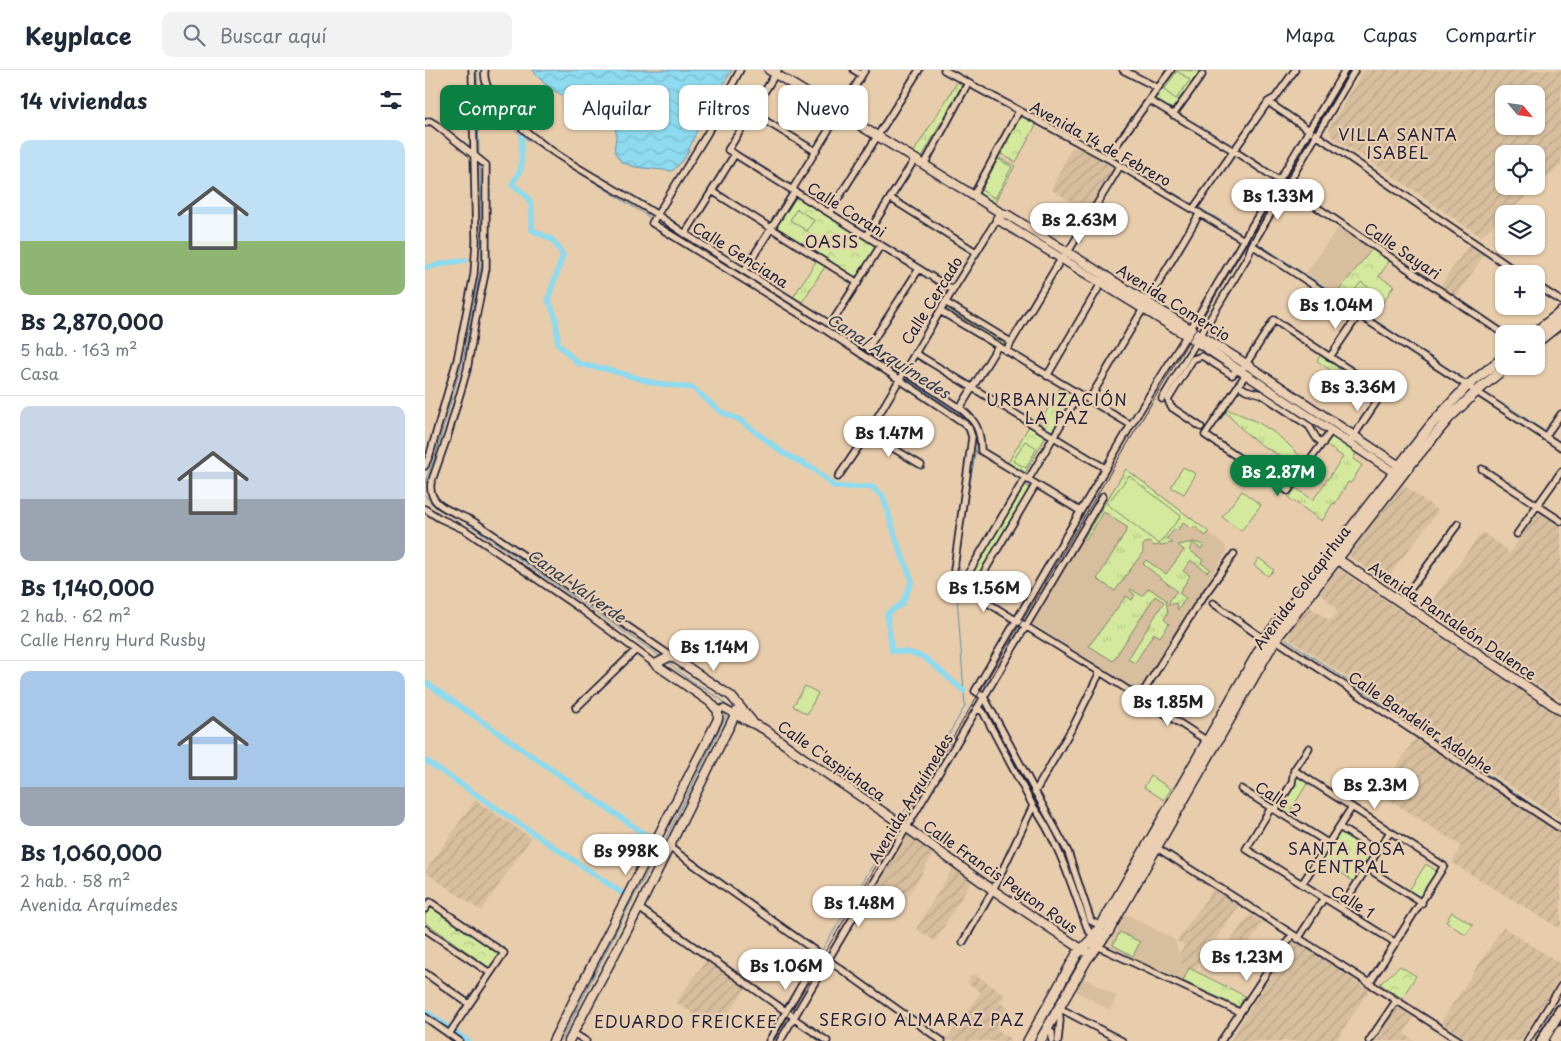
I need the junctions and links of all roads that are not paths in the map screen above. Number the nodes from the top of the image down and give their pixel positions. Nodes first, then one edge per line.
1 (472, 70) edge
2 (740, 70) edge
3 (855, 70) edge
4 (919, 70) edge
5 (944, 70) edge
6 (1123, 70) edge
7 (1171, 70) edge
8 (1295, 70) edge
9 (1345, 70) edge
10 (1355, 70) edge
11 (774, 71) edge
12 (864, 72) edge
13 (484, 73) edge
14 (1202, 75) dead end
15 (968, 83) junction
16 (766, 85) edge
17 (796, 85) edge
18 (856, 85) edge
19 (1158, 88) junction
20 (1149, 100) junction
21 (1268, 102) junction
22 (1019, 111) junction
23 (1173, 115) junction
24 (768, 122) edge
25 (425, 123) edge
26 (740, 130) edge
27 (828, 130) edge
28 (868, 130) edge
29 (1310, 130) junction
30 (1317, 134) junction
31 (878, 136) junction
32 (1234, 150) junction
33 (815, 151) junction
34 (735, 154) junction
35 (477, 158) junction
36 (915, 158) junction
37 (1107, 158) junction
38 (924, 165) junction
39 (1120, 166) junction
40 (1280, 181) junction
41 (1287, 187) junction
42 (793, 190) junction
43 (712, 191) junction
44 (973, 196) junction
45 (890, 198) junction
46 (1193, 209) junction
47 (829, 213) junction
48 (1200, 213) junction
49 (999, 216) junction
50 (654, 218) junction
51 (771, 228) junction
52 (685, 234) junction
53 (866, 236) junction
54 (1244, 240) junction
55 (881, 245) junction
56 (1252, 245) junction
57 (977, 252) junction
58 (1068, 252) junction
59 (1061, 259) junction
60 (1507, 265) edge
61 (919, 269) junction
62 (744, 271) junction
63 (1106, 275) junction
64 (858, 283) junction
65 (1101, 284) junction
66 (953, 290) junction
67 (1545, 291) edge
68 (1147, 301) junction
69 (1561, 301) edge
70 (945, 302) junction
71 (1142, 308) junction
72 (940, 311) junction
73 (1561, 312) edge
74 (1359, 314) junction
75 (831, 324) junction
76 (1561, 324) edge
77 (1544, 325) edge
78 (1495, 328) edge
79 (1188, 332) junction
80 (1545, 336) edge
81 (1198, 338) junction
82 (1011, 342) junction
83 (997, 346) junction
84 (868, 348) junction
85 (1006, 351) junction
86 (915, 353) junction
87 (1330, 357) junction
88 (1495, 363) edge
89 (1247, 364) junction
90 (1242, 371) junction
91 (902, 374) junction
92 (1496, 375) edge
93 (1047, 376) junction
94 (1238, 385) junction
95 (1467, 386) junction
96 (972, 388) junction
97 (1476, 392) junction
98 (1079, 394) junction
99 (1162, 399) dead end
100 (1089, 400) junction
101 (960, 408) junction
102 (1561, 414) edge
103 (1131, 425) junction
104 (1201, 427) dead end
105 (1331, 431) junction
106 (868, 432) junction
107 (1355, 435) junction
108 (1545, 437) junction
109 (1053, 438) junction
110 (1323, 443) junction
111 (1349, 443) junction
112 (1561, 447) edge
113 (425, 466) edge
114 (921, 466) dead end
115 (1105, 468) junction
116 (1482, 468) dead end
117 (1400, 471) junction
118 (1561, 472) edge
119 (838, 477) dead end
120 (1026, 479) junction
121 (1036, 484) junction
122 (1103, 496) dead end
123 (1538, 506) junction
124 (425, 509) edge
125 (1080, 511) junction
126 (1561, 521) edge
127 (1458, 524) dead end
128 (1517, 534) dead end
129 (1233, 554) dead end
130 (1330, 554) junction
131 (1338, 560) junction
132 (953, 582) dead end
133 (962, 587) dead end
134 (1401, 602) junction
135 (1213, 603) dead end
136 (1017, 621) junction
137 (1026, 626) junction
138 (1269, 638) junction
139 (636, 650) junction
140 (663, 660) junction
141 (1101, 672) junction
142 (984, 697) junction
143 (1140, 697) junction
144 (739, 706) junction
145 (576, 708) dead end
146 (977, 708) junction
147 (721, 710) junction
148 (1561, 710) edge
149 (733, 713) junction
150 (752, 721) junction
151 (1211, 743) junction
152 (1309, 748) dead end
153 (1294, 770) junction
154 (1241, 789) dead end
155 (1035, 792) junction
156 (1033, 806) junction
157 (1352, 807) junction
158 (1273, 809) junction
159 (895, 821) joint
160 (1339, 827) junction
161 (907, 828) junction
162 (1561, 829) edge
163 (1390, 832) junction
164 (1328, 843) junction
165 (1152, 845) junction
166 (669, 847) junction
167 (1378, 851) junction
168 (1367, 868) junction
169 (1302, 884) junction
170 (993, 890) junction
171 (1324, 898) junction
172 (1422, 903) junction
173 (639, 908) junction
174 (1341, 908) junction
175 (425, 909) edge
176 (1101, 926) junction
177 (425, 929) edge
178 (1292, 935) junction
179 (1095, 936) junction
180 (1298, 939) junction
181 (963, 942) dead end
182 (1396, 943) junction
183 (1097, 946) junction
184 (1086, 952) junction
185 (828, 960) junction
186 (425, 973) edge
187 (490, 973) junction
188 (804, 981) dead end
189 (1369, 984) junction
190 (1561, 986) edge
191 (1396, 1001) junction
192 (469, 1004) junction
193 (1059, 1008) junction
194 (1561, 1010) edge
195 (786, 1011) junction
196 (1239, 1012) junction
197 (425, 1017) edge
198 (794, 1018) junction
199 (1047, 1029) junction
200 (1561, 1031) edge
201 (573, 1032) junction
202 (449, 1034) junction
203 (459, 1041) edge
204 (553, 1041) edge
205 (569, 1041) edge
206 (586, 1041) edge
207 (769, 1041) edge
208 (780, 1041) edge
209 (827, 1041) edge
210 (942, 1041) edge
211 (1028, 1041) edge
212 (1040, 1041) edge
213 (1052, 1041) edge
214 (1058, 1041) edge
215 (1122, 1041) edge
216 (1221, 1041) edge
217 (1369, 1041) edge
218 (1460, 1041) edge
219 (1527, 1041) edge
220 (1542, 1041) edge
221 (1555, 1041) edge

1 - 35 street
2 - 50 street
3 - 12 street
4 - 31 street
5 - 15 street, Avenida 14 de Febrero
6 - 19 street
7 - 19 street
8 - 21 street
9 - 29 street
10 - 30 street
11 - 16 street
11 - 17 street, Avenida Comercio
12 - 18 street
13 - 50 street, Calle Genciana
14 - 23 street
15 - 22 street, Avenida 14 de Febrero
15 - 38 street
19 - 20 street
20 - 23 street
20 - 37 street
21 - 29 street
21 - 32 street
22 - 37 street, Avenida 14 de Febrero
22 - 44 street
23 - 32 street
24 - 33 street
25 - 35 street
26 - 34 street, Calle Corani
27 - 33 street
28 - 31 street, Avenida Comercio
29 - 30 street
29 - 40 street
30 - 41 street
30 - 60 street
31 - 36 street, Avenida Comercio
31 - 47 street
32 - 40 street
32 - 46 street
33 - 42 street
34 - 42 street, Calle Corani
34 - 43 street
35 - 113 street
35 - 140 street
36 - 38 street, Avenida Comercio
36 - 45 street
37 - 39 street, Avenida 14 de Febrero
38 - 44 street, Avenida Comercio
39 - 46 street, Avenida 14 de Febrero
39 - 58 street
40 - 54 street
41 - 56 street
41 - 78 street, Calle Sayari
42 - 47 street, Calle Corani
42 - 51 street
43 - 51 street
43 - 52 street
44 - 49 street, Avenida Comercio
45 - 53 street
45 - 57 street
46 - 48 street, Avenida 14 de Febrero
47 - 53 street, Calle Corani
48 - 54 street, Avenida 14 de Febrero
48 - 68 street
49 - 57 street, Calle Cercado
49 - 58 street, Avenida Comercio
49 - 59 street, Avenida Comercio
50 - 52 street, Calle Genciana
50 - 91 street, Calle Genciana
51 - 62 street
51 - 64 street
52 - 62 street, Calle Genciana
53 - 55 street, Calle Corani
54 - 79 street
55 - 61 street, Calle Corani
55 - 64 street
56 - 74 street
56 - 81 street
57 - 66 street, Calle Cercado
58 - 59 street
58 - 63 street, Avenida Comercio
59 - 65 street, Avenida Comercio
59 - 82 street
61 - 66 street, Calle Corani
61 - 84 street
62 - 75 street, Calle Genciana
63 - 65 street
63 - 68 street, Avenida Comercio
64 - 75 street
65 - 71 street, Avenida Comercio
65 - 93 street
66 - 70 street, Calle Cercado
67 - 69 street
68 - 71 street
68 - 79 street, Avenida Comercio
70 - 72 street, Calle Cercado
70 - 82 street
71 - 79 street, Avenida Comercio
71 - 100 street
72 - 83 street
72 - 86 street, Calle Cercado
73 - 77 main road
74 - 87 street
74 - 95 street
75 - 84 street, Calle Genciana
76 - 80 main road
79 - 81 street, Avenida Comercio
79 - 103 street
81 - 89 street, Avenida Comercio
81 - 90 street, Avenida Comercio
81 - 99 street
82 - 85 street
83 - 85 street
83 - 96 street
84 - 91 street, Calle Genciana
85 - 93 street
86 - 91 street, Calle Cercado
86 - 96 street
87 - 89 street
87 - 107 street
88 - 95 main road, Avenida Colcapirhua
89 - 90 street
89 - 107 street, Avenida Comercio
90 - 94 street
90 - 104 street
90 - 105 street, Avenida Comercio
91 - 101 street, Calle Genciana
91 - 106 street, Calle Cercado
91 - 132 street, Calle Genciana
92 - 97 main road, Avenida Colcapirhua
93 - 98 street
94 - 110 street
94 - 110 street
95 - 97 street
95 - 117 main road, Avenida Colcapirhua
96 - 101 street
96 - 109 street
97 - 108 street
97 - 117 main road, Avenida Colcapirhua
98 - 100 street
98 - 109 street
100 - 103 street
101 - 120 street, Calle Genciana
102 - 108 street
103 - 115 street
105 - 110 street
105 - 111 street, Avenida Comercio
106 - 114 street
106 - 119 street, Calle Cercado
107 - 111 street
107 - 117 street, Avenida Comercio
108 - 112 street
109 - 115 street
109 - 120 street
111 - 117 street, Avenida Comercio
115 - 125 street
116 - 123 street
117 - 130 main road, Avenida Colcapirhua
117 - 131 main road, Avenida Colcapirhua
118 - 123 street
120 - 121 street
120 - 121 street
121 - 125 street
122 - 137 street, Avenida Arquímedes
123 - 126 street
123 - 128 street
124 - 139 street
125 - 136 street
127 - 134 street
129 - 143 street
130 - 131 main road, Avenida Pantaleón Dalence
130 - 138 main road, Avenida Colcapirhua
131 - 134 main road, Avenida Pantaleón Dalence
131 - 138 main road, Avenida Colcapirhua
133 - 136 street
134 - 148 main road, Avenida Pantaleón Dalence
135 - 138 street, Calle Bandelier Adolphe
136 - 137 street
136 - 142 street
137 - 141 street
137 - 142 street, Avenida Arquímedes
138 - 151 main road, Avenida Colcapirhua
138 - 162 street, Calle Bandelier Adolphe
139 - 140 street
139 - 145 street
140 - 144 street, Calle C'aspichaca
140 - 147 street
141 - 143 street
141 - 155 street
142 - 146 street, Avenida Arquímedes
142 - 155 street
143 - 151 street
144 - 149 street
144 - 150 street, Calle C'aspichaca
146 - 156 street
146 - 161 street, Avenida Arquímedes
147 - 149 street
147 - 204 street
149 - 150 street, Calle C'aspichaca
149 - 166 street
150 - 159 street, Calle C'aspichaca
151 - 165 main road, Avenida Colcapirhua
152 - 153 street
153 - 157 street
153 - 158 street
154 - 158 street, Calle 2
155 - 176 street
156 - 170 street
156 - 179 street
157 - 160 street
157 - 163 street
158 - 164 street, Calle 2
158 - 169 street, Calle 1
159 - 161 street, Calle Francis Peyton Rous
160 - 164 street
160 - 167 street
161 - 170 street, Calle Francis Peyton Rous
161 - 185 street, Avenida Arquímedes
163 - 167 street
163 - 172 street
164 - 169 street
165 - 176 main road, Avenida Colcapirhua
165 - 178 street
165 - 183 main road, Avenida Colcapirhua
166 - 173 street
166 - 185 street
167 - 168 street
168 - 172 street
168 - 174 street
169 - 171 street, Calle 1
170 - 181 street
170 - 184 street, Calle Francis Peyton Rous
171 - 174 street, Calle 1
171 - 180 street
172 - 182 street
173 - 195 street
173 - 201 street
174 - 182 street, Calle 1
175 - 187 street
176 - 179 main road, Avenida Colcapirhua
177 - 187 street
178 - 180 street
178 - 196 street
179 - 184 main road, Avenida Colcapirhua
180 - 189 street
182 - 189 street
183 - 184 main road, Avenida Colcapirhua
183 - 196 street
184 - 193 main road
184 - 211 main road
185 - 198 street, Avenida Arquímedes
185 - 210 street
186 - 192 street
187 - 192 street
188 - 195 street
189 - 191 street
190 - 219 street
191 - 217 street
191 - 218 street
192 - 202 street
193 - 199 main road
193 - 214 street
193 - 215 street
194 - 220 highway
195 - 198 street
195 - 207 street
196 - 216 street
197 - 202 street
198 - 208 street, Avenida Arquímedes
198 - 209 street
199 - 212 main road
199 - 213 street
200 - 221 highway
201 - 205 street
201 - 206 street
202 - 203 street

